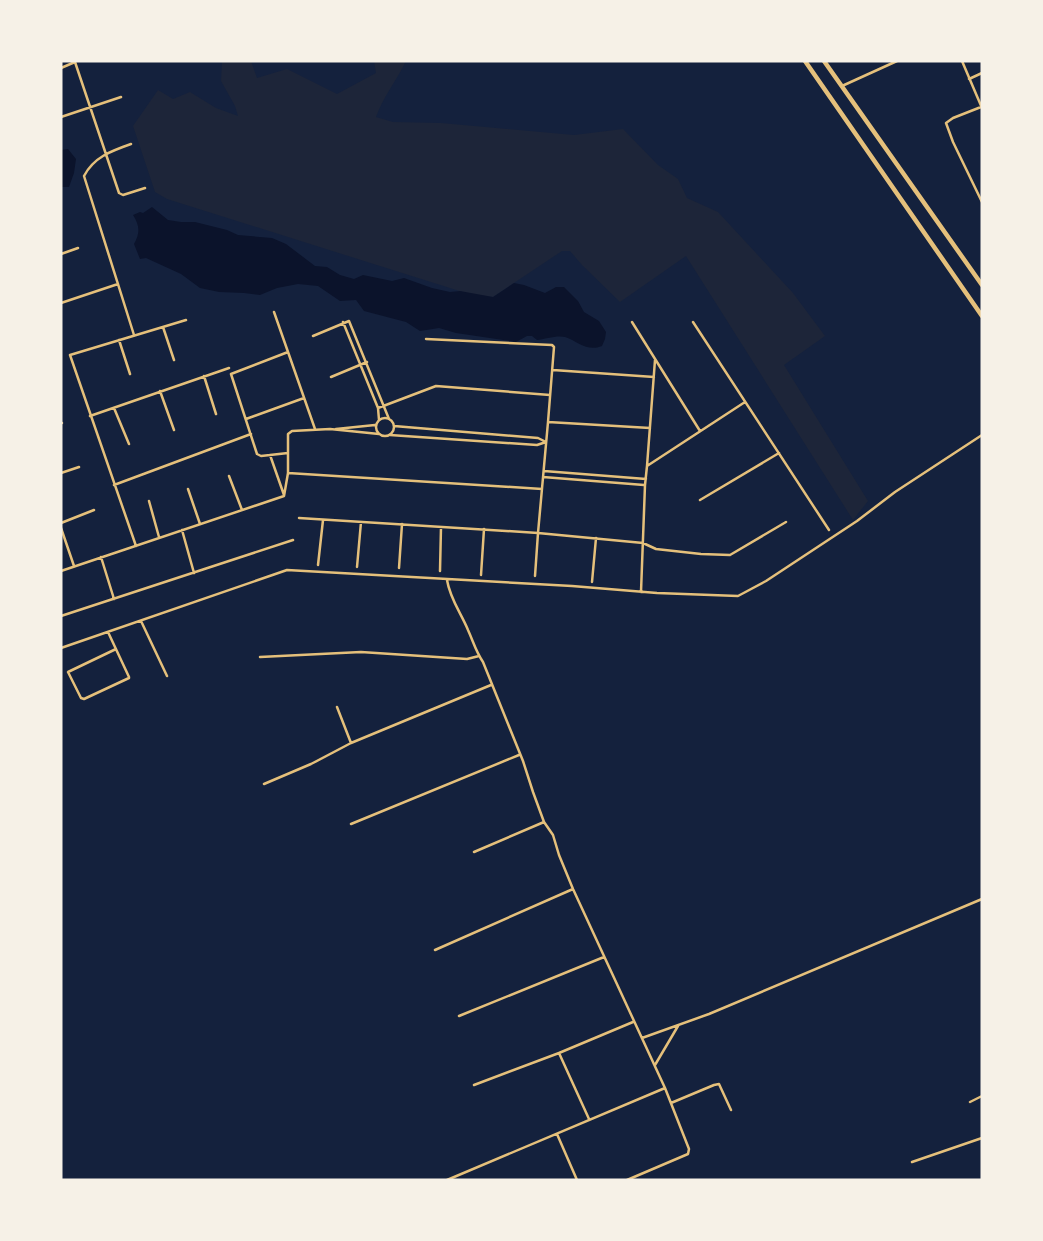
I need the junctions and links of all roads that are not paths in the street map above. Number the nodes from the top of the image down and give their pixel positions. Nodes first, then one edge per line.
1 (806, 61) edge
2 (824, 61) edge
3 (897, 61) edge
4 (962, 61) edge
5 (76, 62) edge
6 (61, 68) edge
7 (982, 74) edge
8 (969, 79) junction
9 (840, 87) junction
10 (121, 97) dead end
11 (982, 107) edge
12 (90, 108) junction
13 (61, 117) edge
14 (131, 144) dead end
15 (105, 153) junction
16 (145, 188) dead end
17 (982, 202) edge
18 (78, 248) dead end
19 (61, 254) edge
20 (118, 284) junction
21 (982, 285) edge
22 (61, 303) edge
23 (274, 312) dead end
24 (982, 316) edge
25 (186, 320) dead end
26 (343, 322) junction
27 (632, 322) dead end
28 (693, 322) dead end
29 (163, 327) junction
30 (134, 335) junction
31 (312, 336) dead end
32 (426, 339) dead end
33 (119, 340) junction
34 (288, 352) junction
35 (655, 359) junction
36 (174, 360) dead end
37 (367, 362) junction
38 (361, 364) junction
39 (229, 368) dead end
40 (553, 370) junction
41 (130, 374) dead end
42 (204, 376) junction
43 (331, 377) dead end
44 (654, 377) junction
45 (160, 392) junction
46 (550, 395) junction
47 (304, 398) junction
48 (745, 402) junction
49 (384, 406) junction
50 (114, 408) junction
51 (378, 408) junction
52 (216, 414) dead end
53 (90, 416) junction
54 (246, 419) junction
55 (388, 419) junction
56 (379, 420) junction
57 (548, 422) junction
58 (376, 425) junction
59 (394, 426) junction
60 (650, 428) junction
61 (315, 429) junction
62 (174, 430) dead end
63 (330, 430) junction
64 (700, 431) junction
65 (251, 434) junction
66 (379, 434) junction
67 (982, 434) edge
68 (390, 435) junction
69 (546, 442) junction
70 (128, 444) dead end
71 (288, 453) junction
72 (779, 453) junction
73 (270, 455) junction
74 (647, 466) junction
75 (79, 467) dead end
76 (544, 471) junction
77 (61, 473) edge
78 (288, 473) junction
79 (229, 476) dead end
80 (543, 477) junction
81 (646, 479) junction
82 (114, 485) junction
83 (645, 485) junction
84 (188, 489) dead end
85 (542, 489) junction
86 (284, 496) junction
87 (700, 500) dead end
88 (149, 501) dead end
89 (94, 510) dead end
90 (242, 510) junction
91 (299, 518) dead end
92 (324, 520) junction
93 (361, 522) junction
94 (786, 522) dead end
95 (61, 523) edge
96 (200, 524) junction
97 (402, 524) junction
98 (441, 527) junction
99 (61, 528) edge
100 (484, 529) junction
101 (182, 530) junction
102 (829, 530) dead end
103 (538, 533) junction
104 (160, 538) junction
105 (596, 538) junction
106 (294, 540) dead end
107 (643, 543) junction
108 (136, 546) junction
109 (102, 557) junction
110 (318, 565) dead end
111 (74, 566) junction
112 (358, 568) dead end
113 (399, 568) dead end
114 (61, 570) edge
115 (440, 571) dead end
116 (194, 573) junction
117 (481, 575) dead end
118 (535, 576) dead end
119 (447, 580) junction
120 (592, 582) dead end
121 (641, 592) junction
122 (114, 599) junction
123 (61, 616) edge
124 (141, 620) junction
125 (108, 632) junction
126 (61, 648) edge
127 (116, 649) junction
128 (479, 656) junction
129 (260, 658) dead end
130 (166, 676) dead end
131 (491, 685) junction
132 (337, 707) dead end
133 (351, 743) junction
134 (520, 755) junction
135 (264, 784) dead end
136 (544, 822) junction
137 (351, 824) dead end
138 (474, 852) dead end
139 (573, 889) junction
140 (982, 899) edge
141 (435, 950) dead end
142 (604, 957) junction
143 (459, 1016) dead end
144 (634, 1022) junction
145 (679, 1025) junction
146 (642, 1038) junction
147 (559, 1053) junction
148 (655, 1065) junction
149 (474, 1085) dead end
150 (665, 1088) junction
151 (982, 1096) edge
152 (970, 1102) dead end
153 (672, 1103) junction
154 (730, 1110) dead end
155 (589, 1119) junction
156 (557, 1134) junction
157 (982, 1138) edge
158 (912, 1162) dead end
159 (447, 1180) edge
160 (576, 1180) edge
161 (627, 1180) edge

1 - 24 highway
2 - 9 highway
3 - 9 street
4 - 8 street
5 - 6 street
5 - 12 street
7 - 8 street
8 - 11 street
9 - 21 highway
10 - 12 street
11 - 17 street
12 - 13 street
12 - 15 street
14 - 15 street
15 - 16 street
15 - 20 street
18 - 19 street
20 - 22 street
20 - 30 street
23 - 34 street
25 - 29 street
26 - 31 street
26 - 37 street
26 - 38 street
27 - 35 street
28 - 48 street
29 - 30 street
29 - 36 street
30 - 33 street
32 - 40 street
33 - 41 street
33 - 53 street
34 - 47 street
34 - 54 street
35 - 44 street
35 - 64 street
37 - 38 street
37 - 49 street
38 - 43 street
38 - 51 street
39 - 42 street
40 - 44 street
40 - 46 street
42 - 45 street
42 - 52 street
44 - 60 street
45 - 50 street
45 - 62 street
46 - 49 street
46 - 57 street
47 - 54 street
47 - 61 street
48 - 64 street
48 - 72 street
49 - 51 street
49 - 55 street
50 - 53 street
50 - 70 street
51 - 56 street
53 - 82 street
54 - 65 street
55 - 56 street
55 - 59 street
56 - 58 street
57 - 60 street
57 - 69 street
58 - 63 street
58 - 66 street
59 - 68 street
59 - 69 street
60 - 74 street
61 - 63 street
61 - 71 street
63 - 66 street
64 - 74 street
65 - 73 street
65 - 82 street
66 - 68 street
67 - 121 street
68 - 69 street
69 - 76 street
71 - 73 street
71 - 78 street
72 - 87 street
72 - 102 street
73 - 86 street
74 - 81 street
75 - 77 street
76 - 80 street
76 - 81 street
78 - 85 street
78 - 86 street
79 - 90 street
80 - 83 street
80 - 85 street
81 - 83 street
82 - 108 street
83 - 107 street
84 - 96 street
85 - 103 street
86 - 90 street
88 - 104 street
89 - 95 street
90 - 96 street
91 - 92 street
92 - 93 street
92 - 110 street
93 - 97 street
93 - 112 street
94 - 107 street
96 - 101 street
97 - 98 street
97 - 113 street
98 - 100 street
98 - 115 street
99 - 111 street
100 - 103 street
100 - 117 street
101 - 104 street
101 - 116 street
103 - 105 street
103 - 118 street
104 - 108 street
105 - 107 street
105 - 120 street
106 - 116 street
107 - 121 street
108 - 109 street
109 - 111 street
109 - 122 street
111 - 114 street
116 - 122 street
119 - 121 street
119 - 124 street
119 - 128 street
122 - 123 street
124 - 125 street
124 - 130 street
125 - 126 street
125 - 127 street
127 - 127 street
128 - 129 street
128 - 131 street
131 - 133 street
131 - 134 street
132 - 133 street
133 - 135 street
134 - 136 street
134 - 137 street
136 - 138 street
136 - 139 street
139 - 141 street
139 - 142 street
140 - 145 street
142 - 143 street
142 - 144 street
144 - 146 street
144 - 147 street
145 - 146 street
145 - 148 street
146 - 148 street
147 - 149 street
147 - 155 street
148 - 150 street
150 - 153 street
150 - 155 street
151 - 152 street
153 - 154 street
153 - 161 street
155 - 156 street
156 - 159 street
156 - 160 street
157 - 158 street

